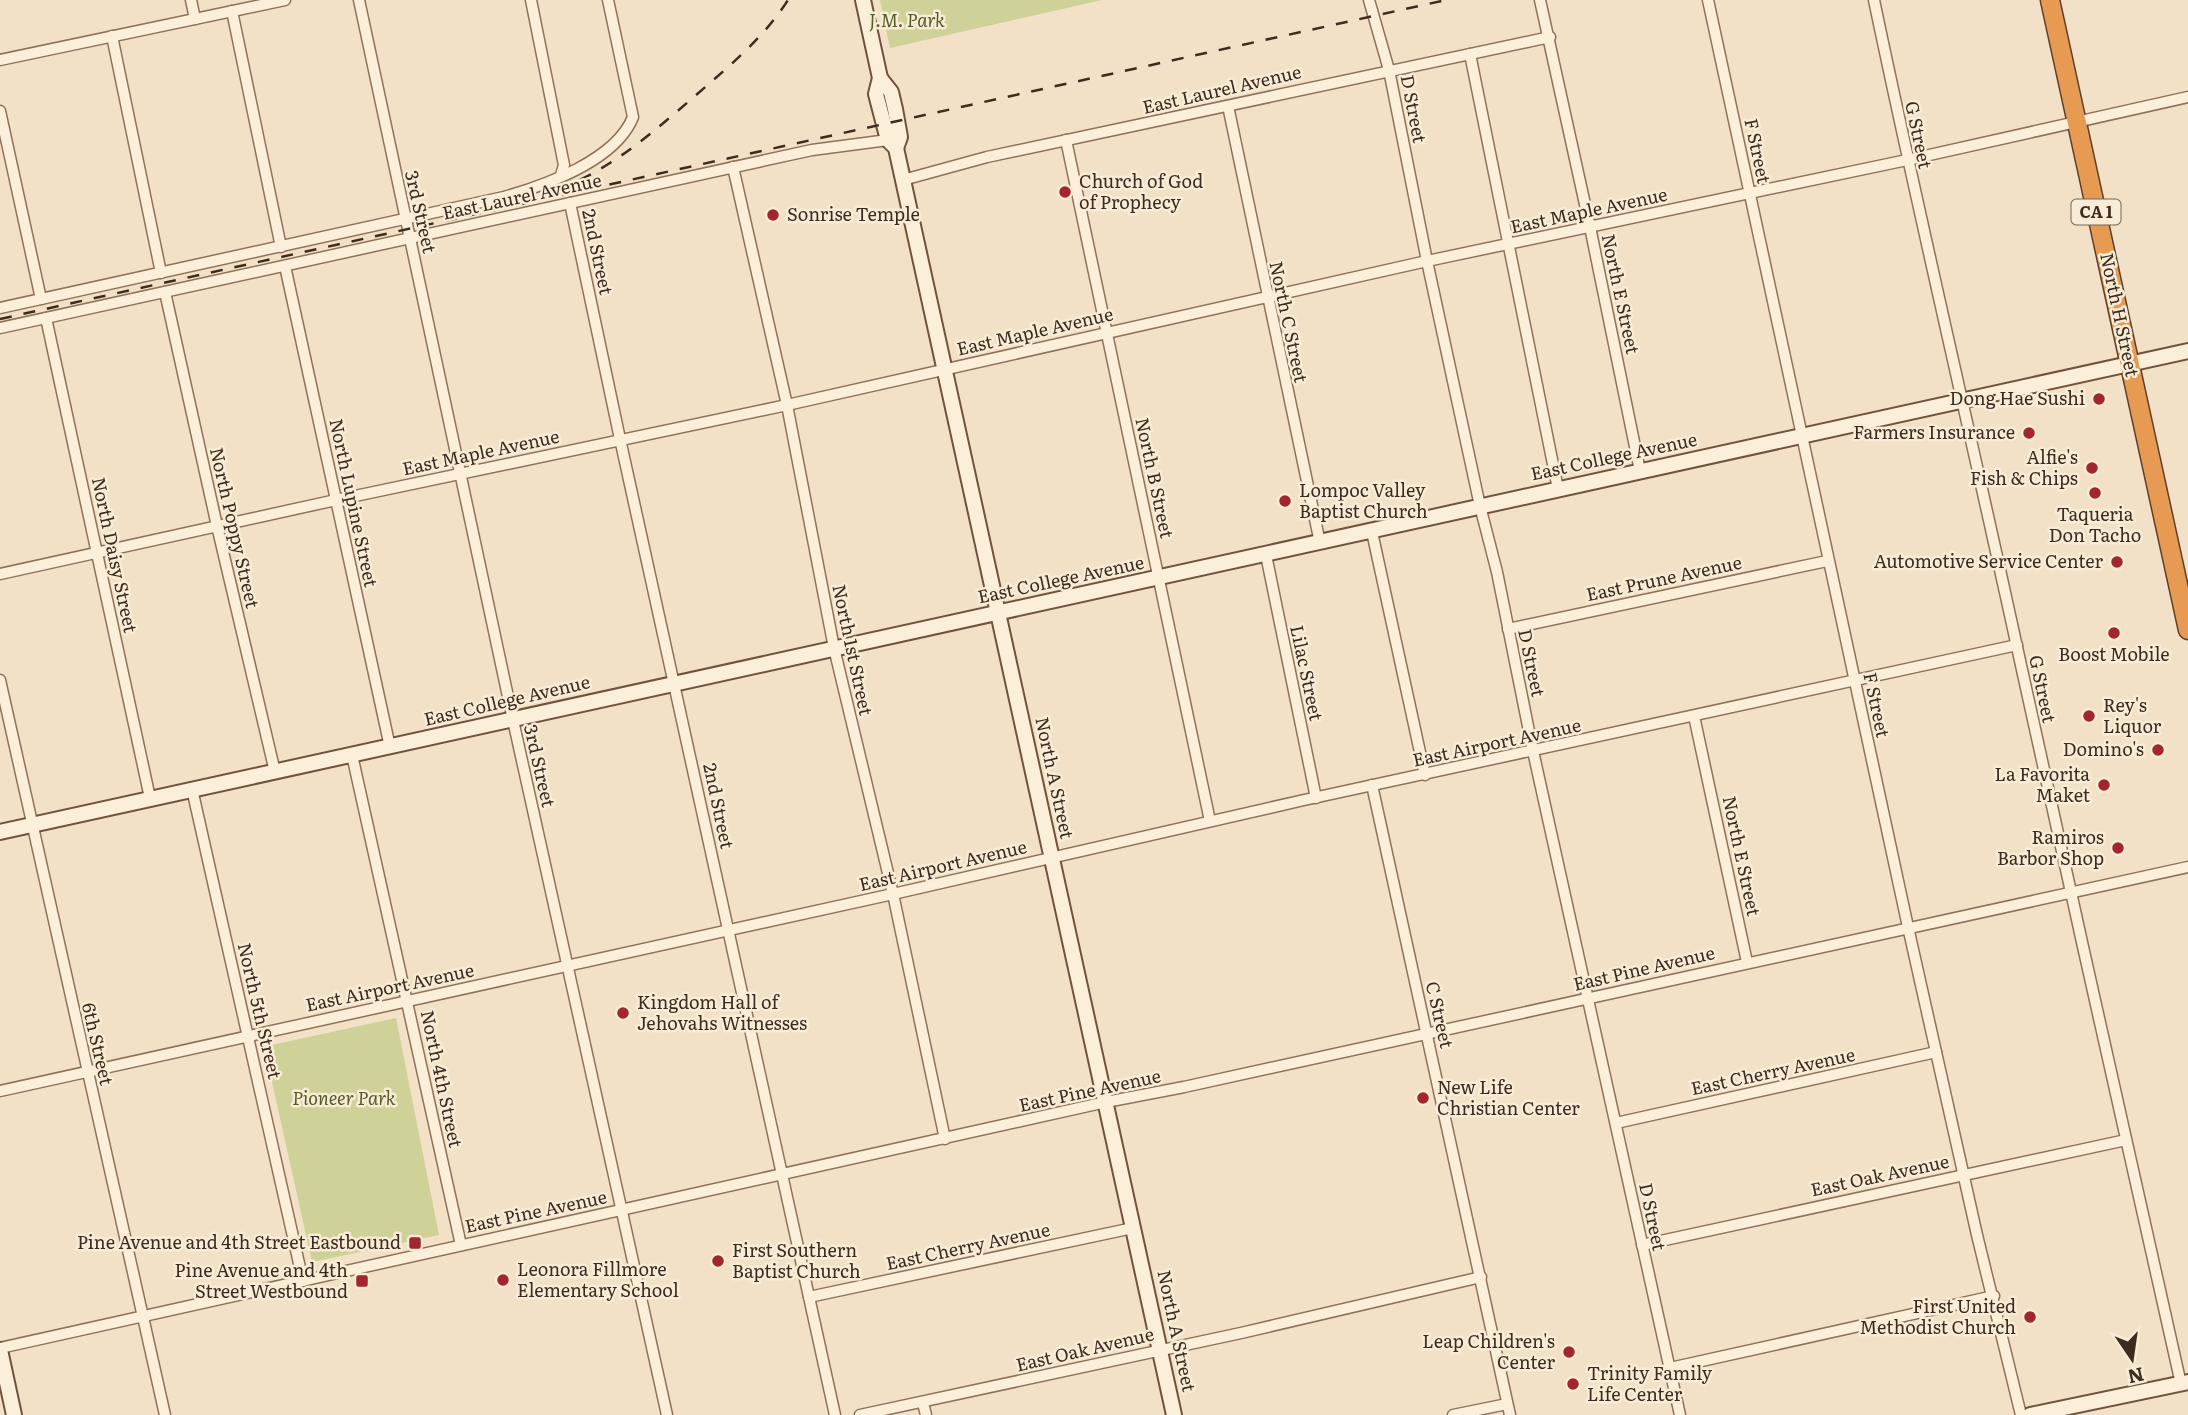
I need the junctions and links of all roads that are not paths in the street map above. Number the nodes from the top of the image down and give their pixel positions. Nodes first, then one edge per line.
1 (191, 0) edge
2 (285, 0) edge
3 (359, 0) edge
4 (531, 0) edge
5 (608, 0) edge
6 (863, 0) edge
7 (1369, 0) edge
8 (1540, 0) edge
9 (1708, 0) edge
10 (1874, 0) edge
11 (2050, 0) edge
12 (232, 11) junction
13 (195, 19) junction
14 (112, 36) junction
15 (1550, 37) junction
16 (1470, 54) junction
17 (0, 60) edge
18 (1389, 70) junction
19 (2188, 97) edge
20 (1228, 106) junction
21 (0, 111) edge
22 (2077, 122) junction
23 (1066, 140) junction
24 (892, 144) junction
25 (1907, 160) junction
26 (733, 167) junction
27 (561, 175) junction
28 (904, 180) junction
29 (1750, 193) junction
30 (570, 203) junction
31 (404, 219) junction
32 (1590, 227) junction
33 (410, 238) junction
34 (1508, 244) junction
35 (281, 247) junction
36 (1427, 261) junction
37 (285, 266) junction
38 (161, 273) junction
39 (165, 292) junction
40 (1266, 297) junction
41 (41, 299) junction
42 (0, 308) edge
43 (46, 318) junction
44 (0, 328) edge
45 (1107, 333) junction
46 (2188, 351) edge
47 (2130, 365) junction
48 (944, 369) junction
49 (1961, 401) junction
50 (787, 405) junction
51 (1801, 436) junction
52 (620, 439) junction
53 (1640, 471) junction
54 (460, 474) junction
55 (1558, 489) junction
56 (336, 499) junction
57 (1480, 506) junction
58 (216, 526) junction
59 (1372, 531) junction
60 (1320, 543) junction
61 (98, 553) junction
62 (1266, 555) junction
63 (1828, 561) junction
64 (0, 575) edge
65 (1159, 579) junction
66 (999, 614) junction
67 (1508, 629) junction
68 (2188, 630) edge
69 (2017, 645) junction
70 (834, 648) junction
71 (0, 680) edge
72 (1854, 680) junction
73 (675, 683) junction
74 (1694, 716) junction
75 (513, 719) junction
76 (390, 747) junction
77 (1533, 751) junction
78 (352, 755) junction
79 (275, 772) junction
80 (1425, 775) junction
81 (1372, 785) junction
82 (192, 789) junction
83 (1316, 797) junction
84 (150, 798) junction
85 (1210, 821) junction
86 (31, 825) junction
87 (0, 832) edge
88 (1051, 857) junction
89 (2188, 867) edge
90 (2069, 893) junction
91 (893, 894) junction
92 (1908, 927) junction
93 (729, 929) junction
94 (1747, 962) junction
95 (568, 965) junction
96 (1587, 998) junction
97 (407, 1000) junction
98 (1427, 1034) junction
99 (249, 1036) junction
100 (1936, 1052) junction
101 (86, 1072) junction
102 (0, 1091) edge
103 (1106, 1102) junction
104 (1616, 1123) junction
105 (945, 1139) junction
106 (2126, 1140) junction
107 (1964, 1174) junction
108 (782, 1175) junction
109 (622, 1209) junction
110 (1133, 1228) junction
111 (461, 1245) junction
112 (1642, 1245) junction
113 (1481, 1277) junction
114 (303, 1281) junction
115 (1994, 1296) junction
116 (809, 1297) junction
117 (143, 1316) junction
118 (0, 1349) edge
119 (1160, 1350) junction
120 (1670, 1368) junction
121 (2185, 1383) edge
122 (923, 1403) junction
123 (1507, 1404) junction
124 (14, 1415) edge
125 (165, 1415) edge
126 (667, 1415) edge
127 (835, 1415) edge
128 (860, 1415) edge
129 (926, 1415) edge
130 (1174, 1415) edge
131 (1453, 1415) edge
132 (1510, 1415) edge
133 (1680, 1415) edge
134 (2021, 1415) edge
135 (2030, 1415) edge

1 - 13 street
2 - 12 street
3 - 31 street, 3rd Street
4 - 27 street
5 - 27 street, East Laurel Avenue
6 - 24 street, North A Street
7 - 18 street, D Street
8 - 15 street, North E Street
9 - 29 street, F Street
10 - 25 street, G Street
11 - 22 highway, North H Street / CA 1
12 - 13 street
12 - 35 street
13 - 14 street
14 - 17 street
14 - 38 street
15 - 16 street, East Laurel Avenue
15 - 32 street, North E Street
16 - 18 street, East Laurel Avenue
16 - 34 street
18 - 20 street, East Laurel Avenue
18 - 36 street, D Street
19 - 22 street, East Maple Avenue
20 - 23 street, East Laurel Avenue
20 - 40 street, North C Street
21 - 41 street
22 - 25 street, East Maple Avenue
22 - 47 highway, North H Street / CA 1
23 - 28 street, East Laurel Avenue
23 - 45 street, North B Street
24 - 26 street, East Laurel Avenue
24 - 28 street, North A Street
25 - 29 street, East Maple Avenue
25 - 49 street, G Street
26 - 30 street, East Laurel Avenue
26 - 50 street, North 1st Street
27 - 31 street, East Laurel Avenue
28 - 48 street, North A Street
29 - 32 street, East Maple Avenue
29 - 51 street, F Street
30 - 33 street, East Laurel Avenue
30 - 52 street, 2nd Street
31 - 33 street, 3rd Street
31 - 35 street, East Laurel Avenue
32 - 34 street, East Maple Avenue
32 - 53 street, North E Street
33 - 37 street, East Laurel Avenue
33 - 54 street, 3rd Street
34 - 36 street, East Maple Avenue
34 - 55 street
35 - 38 street, East Laurel Avenue
36 - 40 street, East Maple Avenue
36 - 57 street, D Street
37 - 39 street, East Laurel Avenue
37 - 56 street, North Lupine Street
38 - 41 street, East Laurel Avenue
39 - 43 street, East Laurel Avenue
39 - 58 street, North Poppy Street
40 - 45 street, East Maple Avenue
40 - 60 street, North C Street
41 - 42 street, East Laurel Avenue
43 - 44 street, East Laurel Avenue
43 - 61 street, North Daisy Street
45 - 48 street, East Maple Avenue
45 - 65 street, North B Street
46 - 47 street, East College Avenue
47 - 49 street, East College Avenue
47 - 68 highway, North H Street / CA 1
48 - 50 street, East Maple Avenue
48 - 66 street, North A Street
49 - 51 street, East College Avenue
49 - 69 street, G Street
50 - 52 street, East Maple Avenue
50 - 70 street, North 1st Street
51 - 53 street, East College Avenue
51 - 63 street, F Street
52 - 54 street, East Maple Avenue
52 - 73 street, 2nd Street
53 - 55 street, East College Avenue
54 - 56 street, East Maple Avenue
54 - 75 street, 3rd Street
55 - 57 street, East College Avenue
56 - 58 street, East Maple Avenue
56 - 76 street, North Lupine Street
57 - 59 street, East College Avenue
57 - 67 street, D Street
58 - 61 street, East Maple Avenue
58 - 79 street, North Poppy Street
59 - 60 street, East College Avenue
59 - 80 street
60 - 62 street, East College Avenue
61 - 64 street, East Maple Avenue
61 - 84 street, North Daisy Street
62 - 65 street, East College Avenue
62 - 83 street, Lilac Street
63 - 67 street, East Prune Avenue
63 - 72 street, F Street
65 - 66 street, East College Avenue
65 - 85 street, North B Street
66 - 70 street, East College Avenue
66 - 88 street, North A Street
67 - 77 street, D Street
69 - 72 street, East Airport Avenue
69 - 90 street, G Street
70 - 73 street, East College Avenue
70 - 91 street, North 1st Street
71 - 86 street, 6th Street
72 - 74 street, East Airport Avenue
72 - 92 street, F Street
73 - 75 street, East College Avenue
73 - 93 street, 2nd Street
74 - 77 street, East Airport Avenue
74 - 94 street, North E Street
75 - 76 street, East College Avenue
75 - 95 street, 3rd Street
76 - 78 street, East College Avenue
77 - 80 street, East Airport Avenue
77 - 96 street, D Street
78 - 79 street, East College Avenue
78 - 97 street, North 4th Street
79 - 82 street, East College Avenue
80 - 81 street, East Airport Avenue
81 - 83 street, East Airport Avenue
81 - 98 street, C Street
82 - 84 street, East College Avenue
82 - 99 street, North 5th Street
83 - 85 street, East Airport Avenue
84 - 86 street, East College Avenue
85 - 88 street, East Airport Avenue
86 - 87 street, East College Avenue
86 - 101 street, 6th Street
88 - 91 street, East Airport Avenue
88 - 103 street, North A Street
89 - 90 street, East Pine Avenue
90 - 92 street, East Pine Avenue
90 - 106 street, G Street
91 - 93 street, East Airport Avenue
91 - 105 street, North 1st Street
92 - 94 street, East Pine Avenue
92 - 100 street, F Street
93 - 95 street, East Airport Avenue
93 - 108 street, 2nd Street
94 - 96 street, East Pine Avenue
95 - 97 street, East Airport Avenue
95 - 109 street, 3rd Street
96 - 98 street, East Pine Avenue
96 - 104 street, D Street
97 - 99 street, East Airport Avenue
97 - 111 street, North 4th Street
98 - 103 street, East Pine Avenue
98 - 113 street, C Street
99 - 101 street, East Airport Avenue
99 - 114 street, North 5th Street
100 - 104 street, East Cherry Avenue
100 - 107 street, F Street
101 - 102 street, East Airport Avenue
101 - 117 street, 6th Street
103 - 105 street, East Pine Avenue
103 - 110 street, North A Street
104 - 112 street, D Street
105 - 108 street, East Pine Avenue
106 - 107 street, East Oak Avenue
106 - 121 street, G Street
107 - 112 street, East Oak Avenue
107 - 115 street, F Street
108 - 109 street, East Pine Avenue
108 - 116 street, 2nd Street
109 - 111 street, East Pine Avenue
109 - 126 street, 3rd Street
110 - 116 street, East Cherry Avenue
110 - 119 street, North A Street
111 - 114 street, East Pine Avenue
112 - 120 street, D Street
113 - 119 street, East Oak Avenue
113 - 123 street, C Street
114 - 117 street, East Pine Avenue
115 - 120 street
115 - 134 street, F Street
116 - 127 street, 2nd Street
117 - 118 street, East Pine Avenue
117 - 125 street, 6th Street
118 - 124 street
119 - 122 street, East Oak Avenue
119 - 130 street, North A Street
120 - 133 street, D Street
121 - 135 street
122 - 128 street, East Oak Avenue
122 - 129 street
123 - 131 street
123 - 132 street, C Street

